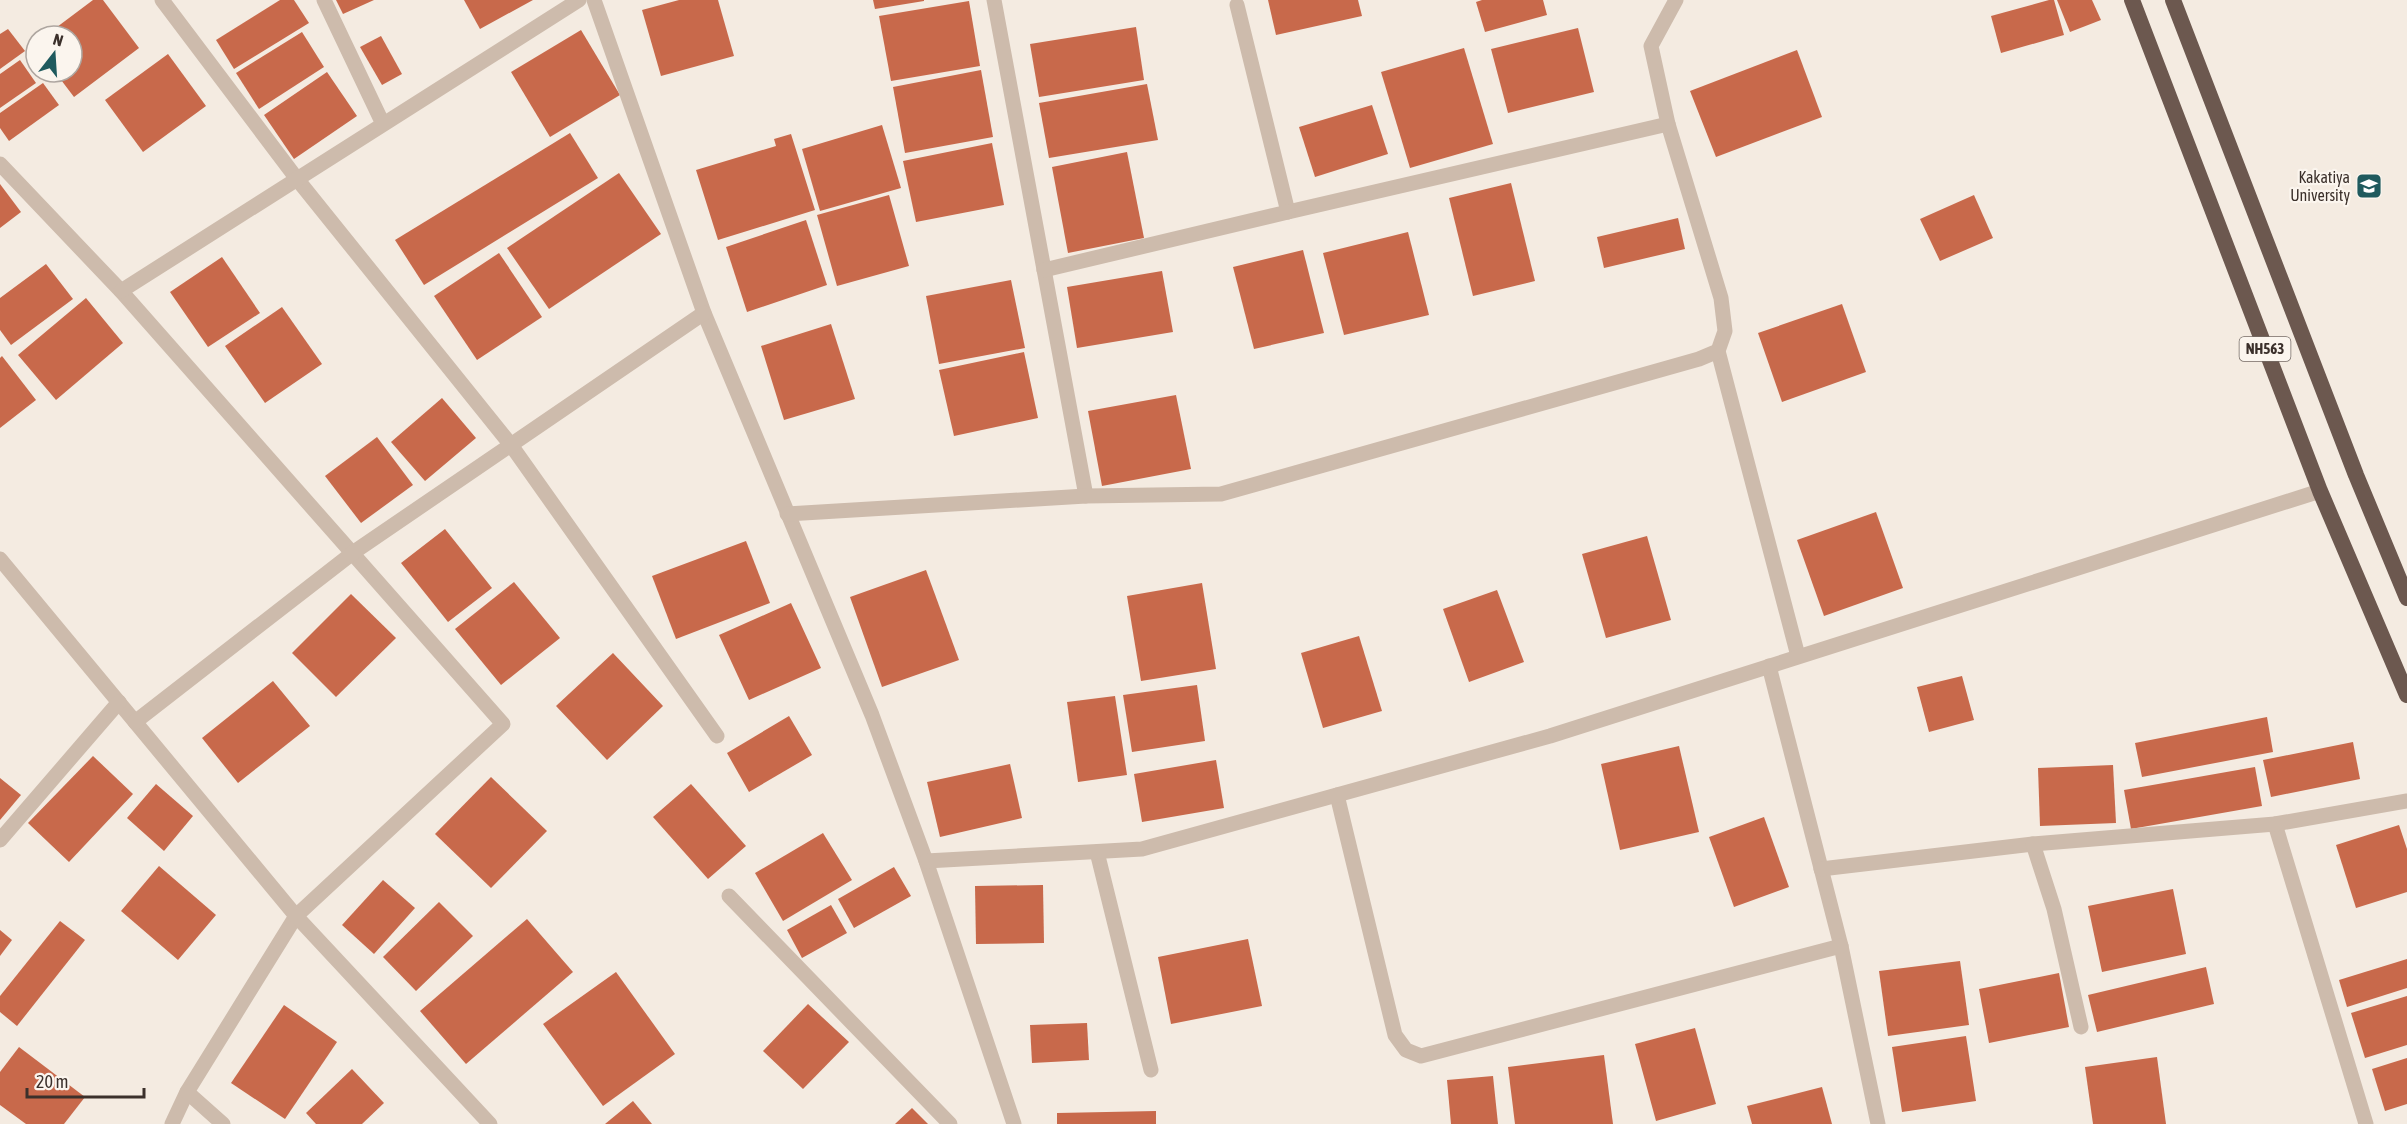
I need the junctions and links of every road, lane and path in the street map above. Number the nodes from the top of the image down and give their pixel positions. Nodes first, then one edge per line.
1 (162, 0) edge
2 (324, 0) edge
3 (579, 0) edge
4 (594, 0) edge
5 (994, 0) edge
6 (1676, 0) edge
7 (2132, 0) edge
8 (2173, 0) edge
9 (1237, 5) dead end
10 (383, 124) junction
11 (1668, 124) junction
12 (0, 164) edge
13 (297, 179) junction
14 (1288, 212) junction
15 (1044, 270) junction
16 (121, 291) junction
17 (704, 313) junction
18 (1718, 351) junction
19 (511, 445) junction
20 (2320, 492) junction
21 (1086, 496) junction
22 (787, 514) junction
23 (354, 552) junction
24 (0, 559) edge
25 (2407, 598) edge
26 (1798, 656) junction
27 (1769, 666) junction
28 (2407, 695) edge
29 (119, 702) junction
30 (135, 722) junction
31 (717, 736) dead end
32 (1336, 795) junction
33 (2407, 801) edge
34 (2275, 824) junction
35 (0, 840) edge
36 (2033, 844) junction
37 (1097, 852) junction
38 (926, 861) junction
39 (1821, 869) junction
40 (729, 896) dead end
41 (296, 916) junction
42 (1841, 946) junction
43 (2081, 1028) dead end
44 (1151, 1070) dead end
45 (187, 1092) junction
46 (172, 1124) edge
47 (223, 1124) edge
48 (490, 1124) edge
49 (950, 1124) edge
50 (1014, 1124) edge
51 (1878, 1124) edge
52 (2366, 1124) edge

1 - 13 street
2 - 10 street
3 - 10 street
4 - 17 street
5 - 15 street
6 - 11 street
7 - 20 highway, NH563
8 - 25 highway, NH563
9 - 14 street
10 - 13 street
11 - 14 street
11 - 18 street
12 - 16 street
13 - 16 street
13 - 19 street
14 - 15 street
15 - 21 street
16 - 23 street
17 - 19 street
17 - 22 street
18 - 21 street
18 - 26 street
19 - 23 street
19 - 31 street
20 - 26 street
20 - 28 highway, NH563
21 - 22 street
22 - 38 street
23 - 30 street
23 - 41 street
24 - 29 street
26 - 27 street
27 - 32 street
27 - 39 street
29 - 30 street
29 - 35 street
30 - 41 street
32 - 37 street
32 - 42 street
33 - 34 street
34 - 36 street
34 - 52 street
36 - 39 street
36 - 43 street
37 - 38 street
37 - 44 street
38 - 50 street
39 - 42 street
40 - 49 street
41 - 45 street
41 - 48 street
42 - 51 street
45 - 46 street
45 - 47 street

